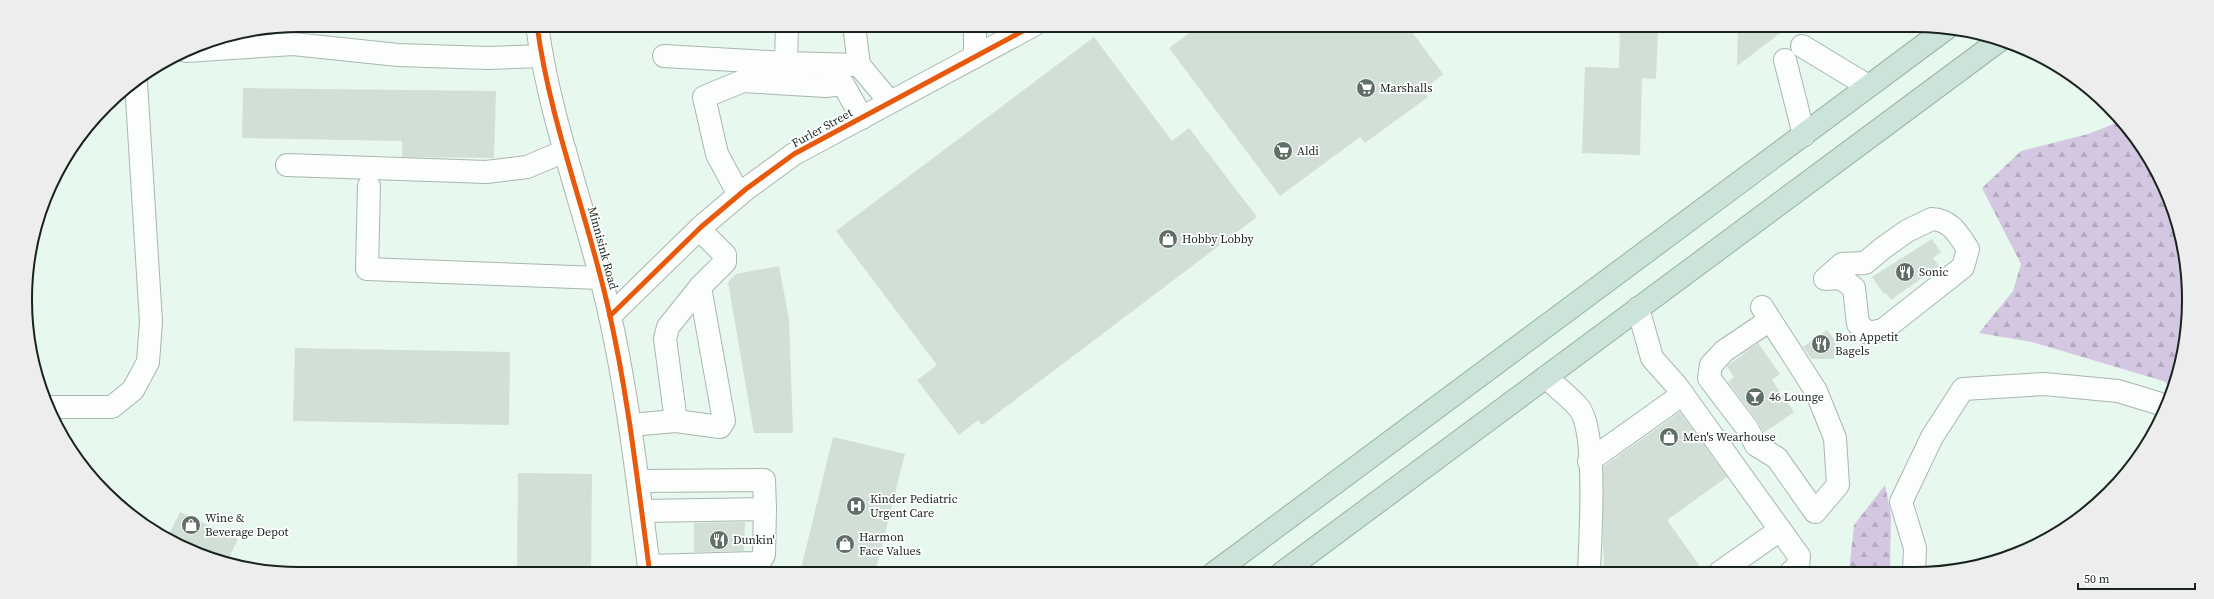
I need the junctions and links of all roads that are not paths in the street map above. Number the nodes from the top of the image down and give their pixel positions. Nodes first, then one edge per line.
1 (538, 32) edge
2 (786, 32) edge
3 (855, 32) edge
4 (975, 32) edge
5 (1021, 32) edge
6 (1940, 33) edge
7 (1995, 44) edge
8 (1802, 46) dead end
9 (203, 50) edge
10 (542, 56) junction
11 (664, 56) dead end
12 (975, 57) junction
13 (1785, 60) dead end
14 (786, 63) junction
15 (859, 65) junction
16 (1868, 86) junction
17 (136, 88) edge
18 (890, 102) junction
19 (862, 118) junction
20 (1804, 135) junction
21 (566, 151) junction
22 (287, 165) dead end
23 (369, 186) dead end
24 (739, 195) junction
25 (699, 229) junction
26 (1865, 263) junction
27 (600, 278) junction
28 (700, 287) junction
29 (1854, 288) junction
30 (1638, 308) junction
31 (610, 316) junction
32 (1546, 377) junction
33 (1683, 394) junction
34 (54, 407) edge
35 (2159, 408) edge
36 (676, 421) junction
37 (630, 425) junction
38 (1777, 458) joint
39 (1589, 461) junction
40 (639, 481) junction
41 (765, 509) junction
42 (643, 511) junction
43 (1780, 530) junction
44 (649, 567) edge
45 (694, 567) edge
46 (1222, 567) edge
47 (1290, 567) edge
48 (1588, 567) edge
49 (1727, 567) edge
50 (1797, 567) edge
51 (1914, 567) edge

1 - 10 street, Minnisink Road
2 - 14 street
3 - 15 street
4 - 12 street
5 - 12 street, Furler Street
6 - 16 highway
7 - 30 highway
8 - 16 street
9 - 10 street
10 - 21 street, Minnisink Road
11 - 14 street
12 - 18 street, Furler Street
13 - 20 street
14 - 15 street
15 - 18 street
16 - 20 highway
17 - 34 street
18 - 19 street, Furler Street
19 - 24 street, Furler Street
19 - 24 street
20 - 46 highway
21 - 22 street
21 - 27 street, Minnisink Road
23 - 27 street
24 - 25 street, Furler Street
25 - 28 street
25 - 31 street, Furler Street
26 - 29 street
26 - 29 street
26 - 29 street
27 - 31 street, Minnisink Road
28 - 36 street
28 - 36 street
30 - 32 highway
30 - 33 street
31 - 37 street, Minnisink Road
32 - 39 street
32 - 47 highway
33 - 39 street
33 - 43 street
35 - 51 street
36 - 37 street
37 - 40 street, Minnisink Road
38 - 38 street
39 - 48 street
40 - 41 street
40 - 42 street, Minnisink Road
41 - 42 street
41 - 45 street
42 - 44 street, Minnisink Road
43 - 49 street
43 - 50 street

